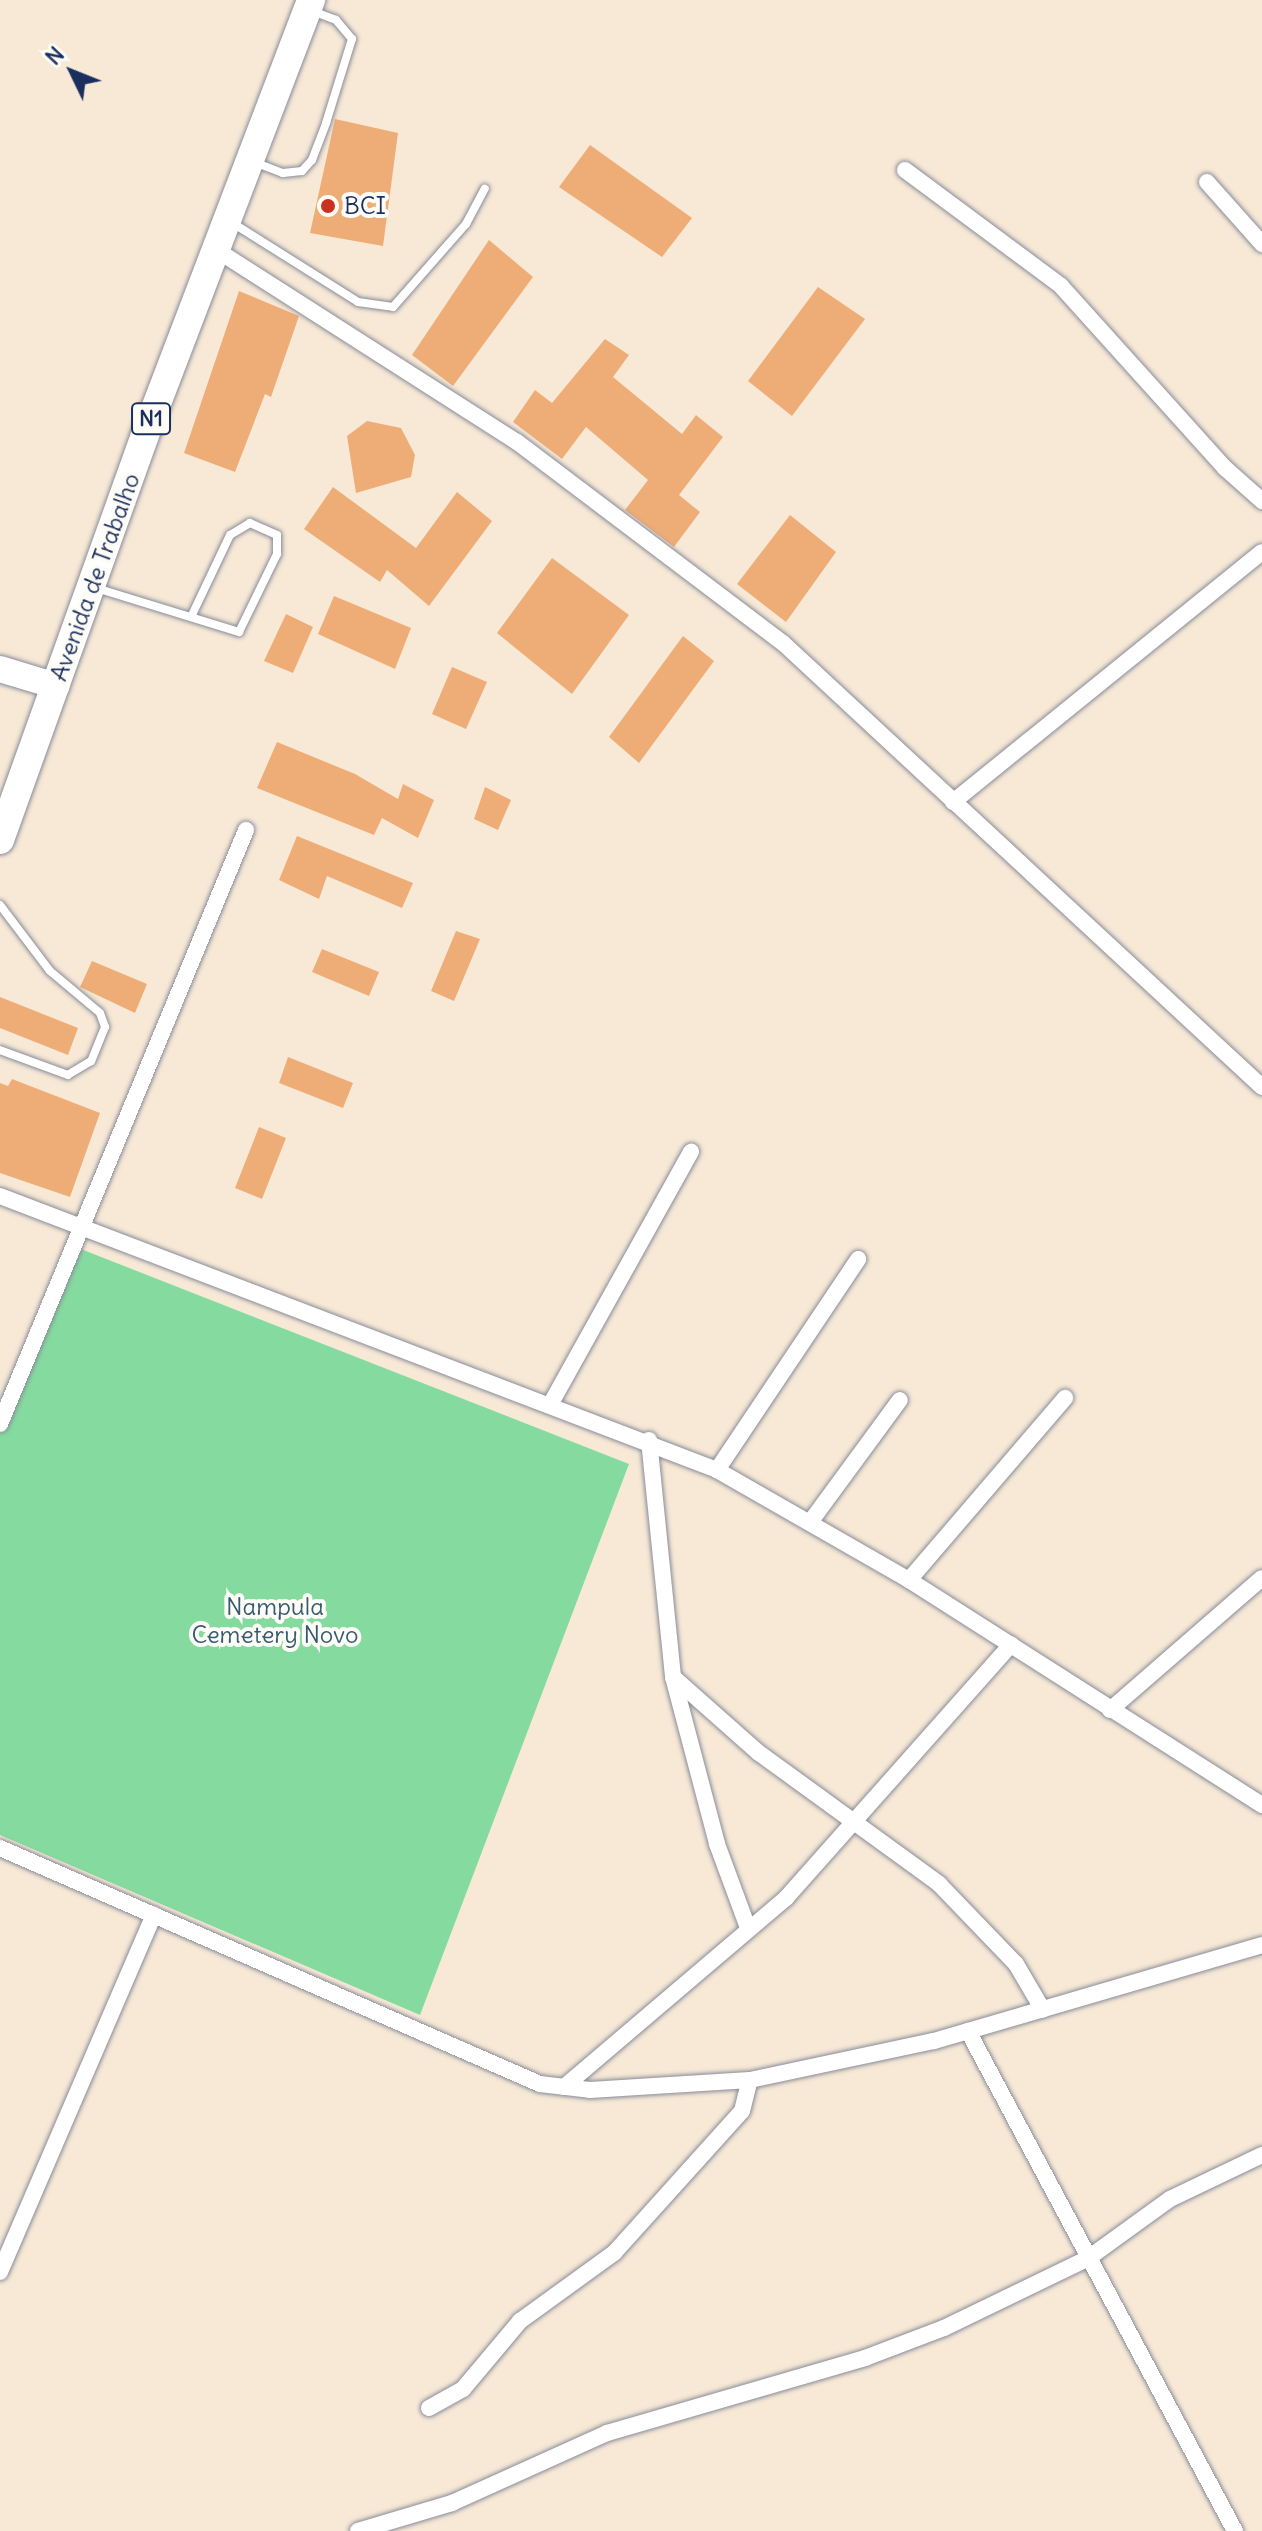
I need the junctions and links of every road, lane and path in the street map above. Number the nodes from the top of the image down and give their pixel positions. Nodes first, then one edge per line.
1 (309, 5) edge
2 (249, 161) junction
3 (905, 170) dead end
4 (1207, 182) dead end
5 (485, 189) dead end
6 (227, 219) junction
7 (1262, 244) edge
8 (215, 249) junction
9 (1262, 501) edge
10 (1262, 552) edge
11 (91, 587) junction
12 (192, 615) junction
13 (0, 669) edge
14 (56, 686) junction
15 (953, 802) junction
16 (246, 830) dead end
17 (0, 840) edge
18 (0, 905) edge
19 (0, 1050) edge
20 (1262, 1087) edge
21 (691, 1152) dead end
22 (0, 1196) edge
23 (85, 1227) junction
24 (858, 1259) dead end
25 (1065, 1398) dead end
26 (900, 1400) dead end
27 (550, 1405) junction
28 (0, 1424) edge
29 (649, 1440) junction
30 (717, 1470) junction
31 (811, 1521) junction
32 (1262, 1578) edge
33 (909, 1580) junction
34 (1011, 1645) junction
35 (673, 1677) junction
36 (1110, 1710) junction
37 (1262, 1805) edge
38 (850, 1824) junction
39 (0, 1848) edge
40 (154, 1915) junction
41 (748, 1928) junction
42 (1262, 1945) edge
43 (1043, 2010) junction
44 (968, 2031) junction
45 (750, 2080) junction
46 (564, 2087) junction
47 (1262, 2155) edge
48 (1087, 2259) junction
49 (0, 2272) edge
50 (429, 2408) dead end
51 (358, 2531) edge
52 (1235, 2531) edge

1 - 2 highway, Avenida de Trabalho / N1
1 - 2 lane
2 - 6 highway, Avenida de Trabalho / N1
3 - 9 street
4 - 7 street
5 - 6 lane
6 - 8 highway, Avenida de Trabalho / N1
8 - 11 highway, Avenida de Trabalho / N1
8 - 15 street
10 - 15 street
11 - 12 lane
11 - 14 highway, Avenida de Trabalho / N1
12 - 12 lane
13 - 14 main road
14 - 17 highway, Avenida de Trabalho / N1
15 - 20 street
16 - 23 street
18 - 19 lane
21 - 27 street
22 - 23 street
23 - 27 street
23 - 28 street
24 - 30 street
25 - 33 street
26 - 31 street
27 - 29 street
29 - 30 street
29 - 35 street
30 - 31 street
31 - 33 street
32 - 36 street
33 - 34 street
34 - 36 street
34 - 38 street
35 - 38 street
35 - 41 street
36 - 37 street
38 - 41 street
38 - 43 street
39 - 40 street
40 - 46 street
40 - 49 street
41 - 46 street
42 - 43 street
43 - 44 street
44 - 45 street
44 - 48 street
45 - 46 street
45 - 50 street
47 - 48 street
48 - 51 street
48 - 52 street

